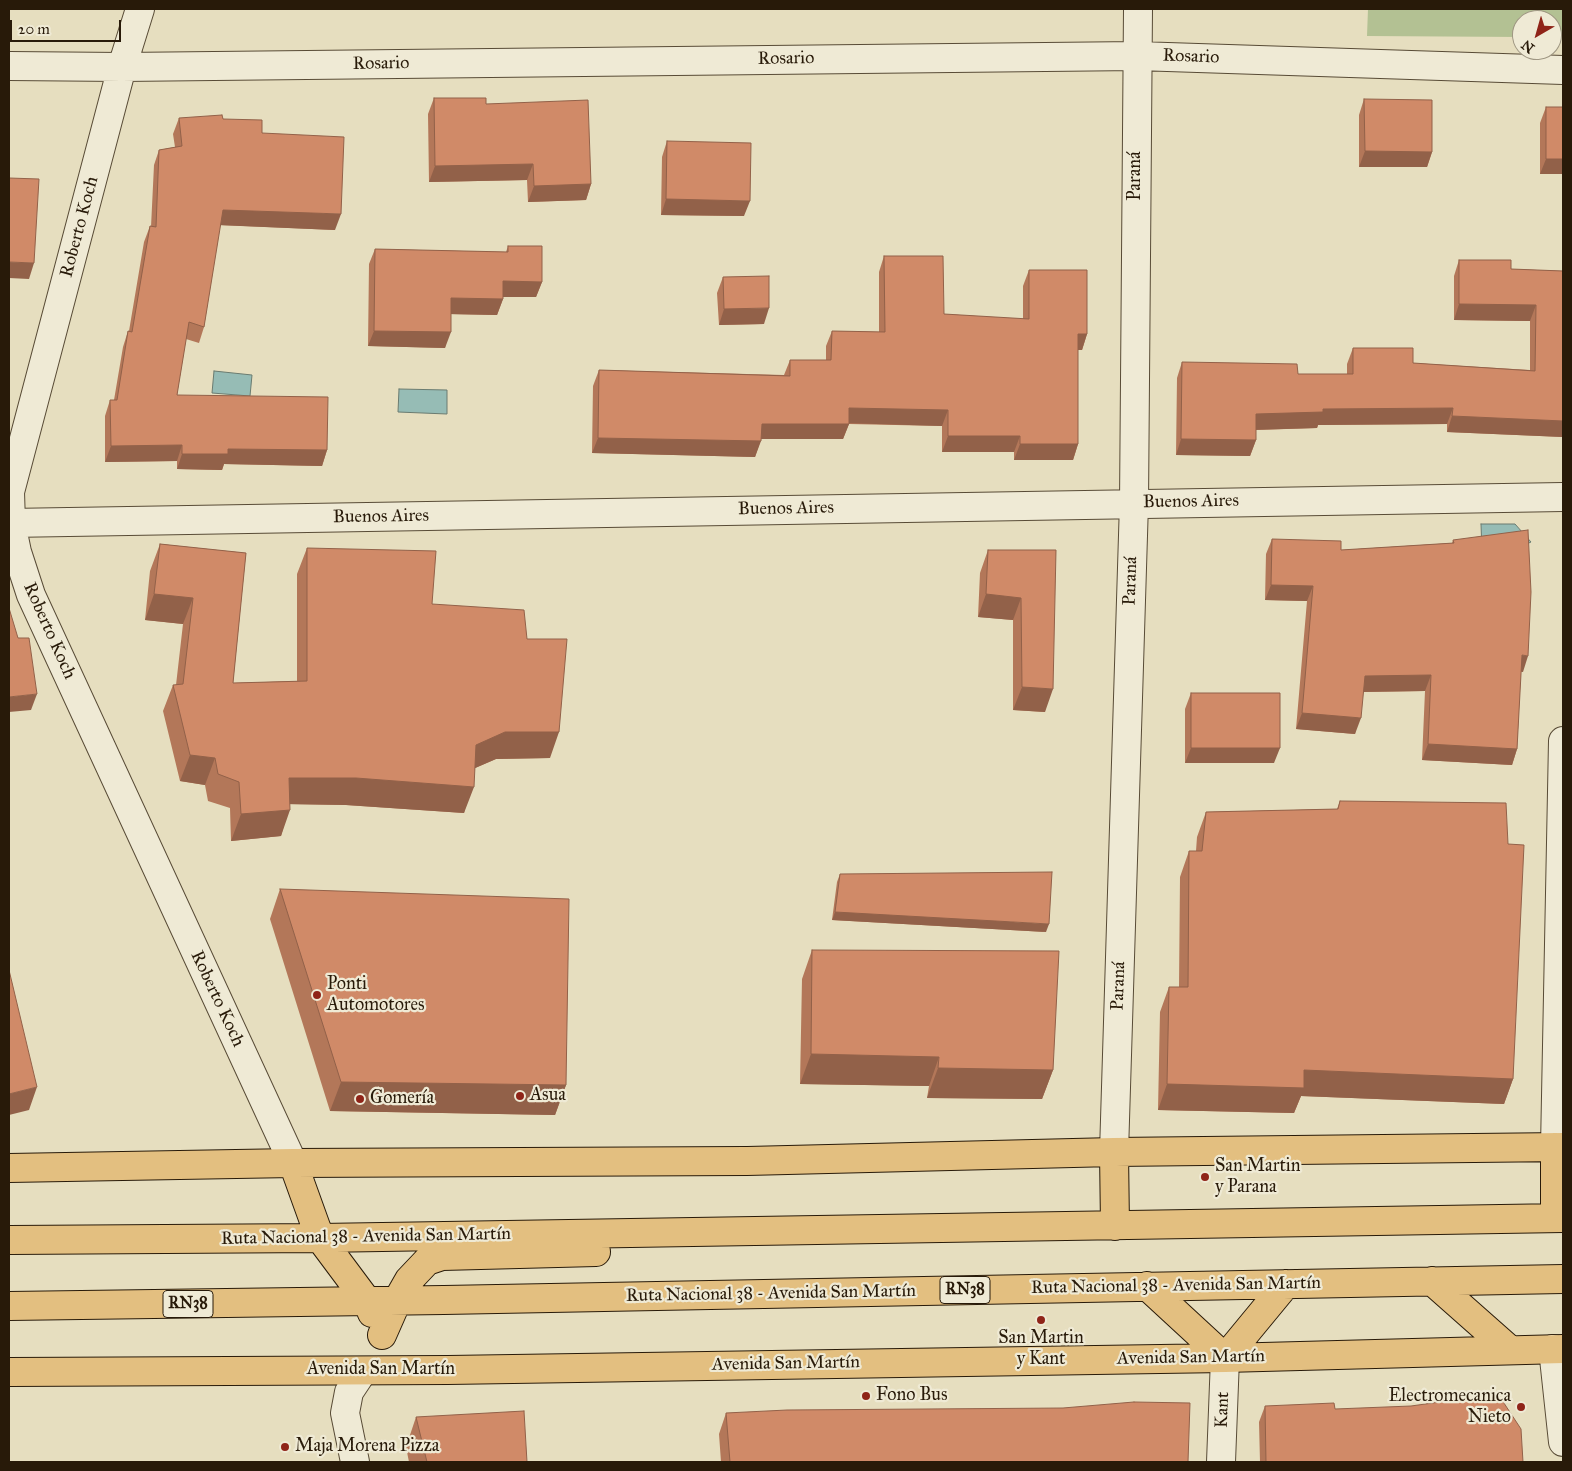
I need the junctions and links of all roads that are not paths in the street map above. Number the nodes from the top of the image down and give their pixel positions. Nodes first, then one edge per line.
1 (140, 9) edge
2 (1138, 9) edge
3 (1137, 56) junction
4 (9, 66) edge
5 (122, 67) junction
6 (1563, 70) edge
7 (1563, 497) edge
8 (1134, 503) junction
9 (10, 523) edge
10 (1563, 741) edge
11 (1559, 1147) edge
12 (1114, 1152) junction
13 (293, 1163) junction
14 (9, 1168) edge
15 (1559, 1218) edge
16 (1115, 1226) junction
17 (649, 1232) junction
18 (320, 1238) junction
19 (9, 1240) edge
20 (1563, 1279) edge
21 (1432, 1281) junction
22 (1286, 1284) junction
23 (1147, 1286) junction
24 (367, 1301) junction
25 (397, 1301) junction
26 (9, 1306) edge
27 (382, 1335) junction
28 (1558, 1349) edge
29 (1510, 1350) junction
30 (1225, 1358) junction
31 (364, 1371) junction
32 (9, 1372) edge
33 (1563, 1442) edge
34 (354, 1462) edge
35 (1221, 1462) edge

1 - 5 street, Roberto Koch
2 - 3 street, Paraná
3 - 5 street, Rosario
3 - 6 street, Rosario
3 - 8 street, Paraná
4 - 5 street, Rosario
5 - 9 street, Roberto Koch
7 - 8 street, Buenos Aires
8 - 9 street, Buenos Aires
8 - 12 street, Paraná
9 - 13 street, Roberto Koch
10 - 11 street
11 - 12 main road
11 - 15 main road
12 - 13 main road
12 - 16 main road
13 - 14 main road
13 - 18 main road
15 - 16 main road, Ruta Nacional 38 - Avenida San Martín
16 - 17 main road, Ruta Nacional 38 - Avenida San Martín
17 - 18 main road, Ruta Nacional 38 - Avenida San Martín
17 - 25 main road
18 - 19 main road, Ruta Nacional 38 - Avenida San Martín
18 - 24 main road
20 - 21 main road, Ruta Nacional 38 - Avenida San Martín / RN38
21 - 22 main road, Ruta Nacional 38 - Avenida San Martín / RN38
21 - 29 main road
22 - 23 main road, Ruta Nacional 38 - Avenida San Martín / RN38
22 - 30 main road
23 - 25 main road, Ruta Nacional 38 - Avenida San Martín / RN38
23 - 30 main road
24 - 25 main road, Ruta Nacional 38 - Avenida San Martín / RN38
24 - 26 main road, Ruta Nacional 38 - Avenida San Martín / RN38
24 - 27 main road
25 - 27 main road
27 - 31 main road
28 - 29 main road, Avenida San Martín
28 - 33 street
29 - 30 main road, Avenida San Martín
30 - 31 main road, Avenida San Martín
30 - 35 street, Kant
31 - 32 main road, Avenida San Martín
31 - 34 street

